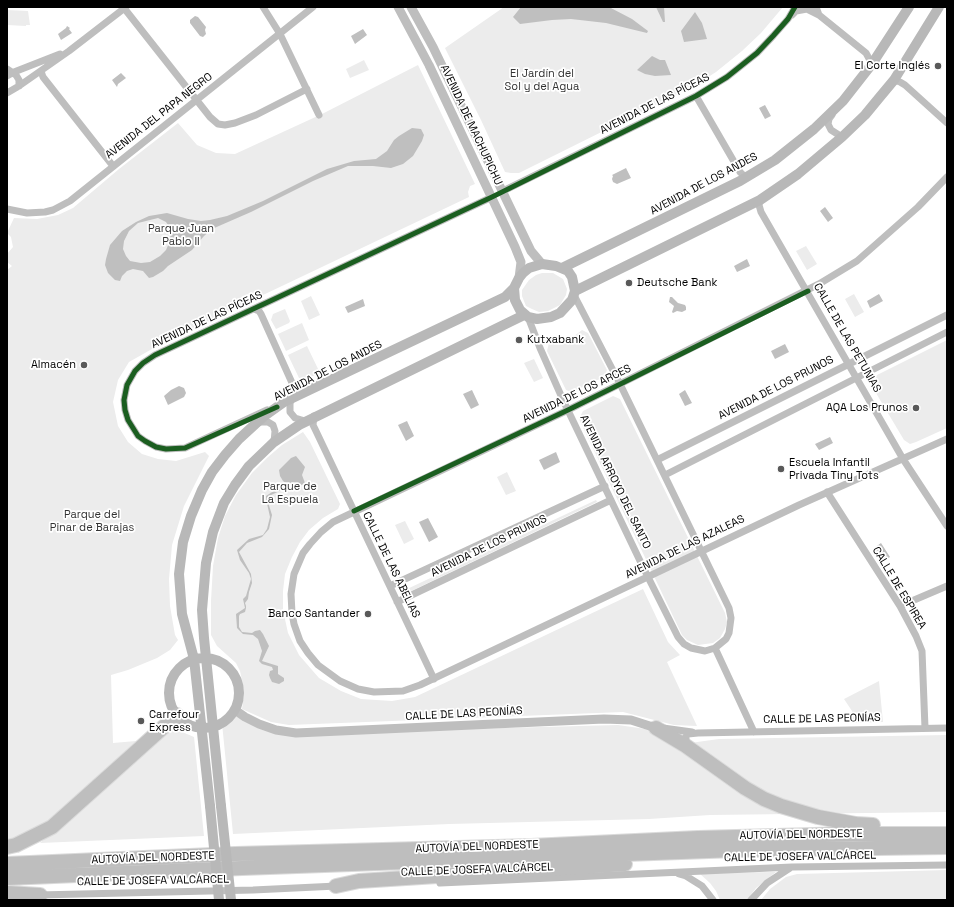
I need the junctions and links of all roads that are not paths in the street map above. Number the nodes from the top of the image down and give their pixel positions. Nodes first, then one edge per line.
1 (263, 7) edge
2 (313, 7) edge
3 (398, 7) edge
4 (411, 7) edge
5 (795, 7) edge
6 (816, 7) edge
7 (909, 7) edge
8 (939, 7) edge
9 (125, 8) edge
10 (819, 15) junction
11 (788, 19) junction
12 (280, 34) junction
13 (69, 51) junction
14 (872, 64) junction
15 (10, 71) edge
16 (41, 71) junction
17 (7, 76) edge
18 (894, 80) junction
19 (19, 86) junction
20 (307, 90) junction
21 (7, 92) edge
22 (696, 96) junction
23 (197, 100) junction
24 (843, 101) junction
25 (318, 115) dead end
26 (947, 123) edge
27 (842, 137) junction
28 (113, 166) junction
29 (747, 177) junction
30 (947, 178) edge
31 (503, 191) junction
32 (492, 197) junction
33 (760, 200) junction
34 (7, 209) edge
35 (542, 264) junction
36 (562, 268) junction
37 (519, 278) junction
38 (514, 288) junction
39 (808, 291) junction
40 (575, 293) junction
41 (254, 309) junction
42 (947, 315) edge
43 (526, 316) junction
44 (947, 332) edge
45 (849, 364) junction
46 (857, 377) junction
47 (620, 384) junction
48 (294, 396) junction
49 (277, 406) junction
50 (568, 410) junction
51 (309, 419) junction
52 (253, 426) junction
53 (947, 438) edge
54 (274, 442) junction
55 (903, 459) junction
56 (657, 460) junction
57 (664, 475) junction
58 (605, 486) junction
59 (827, 492) junction
60 (611, 500) junction
61 (354, 511) junction
62 (947, 526) edge
63 (701, 551) junction
64 (649, 577) junction
65 (390, 586) junction
66 (947, 586) edge
67 (397, 602) junction
68 (900, 606) junction
69 (715, 648) junction
70 (207, 657) junction
71 (194, 659) junction
72 (434, 679) junction
73 (236, 710) junction
74 (177, 715) junction
75 (214, 727) junction
76 (202, 728) junction
77 (656, 728) junction
78 (925, 728) junction
79 (947, 728) edge
80 (754, 732) junction
81 (698, 733) junction
82 (686, 746) junction
83 (947, 828) edge
84 (947, 834) edge
85 (7, 847) edge
86 (947, 847) edge
87 (736, 850) junction
88 (7, 864) edge
89 (947, 865) edge
90 (792, 867) junction
91 (673, 872) junction
92 (7, 878) edge
93 (336, 886) junction
94 (7, 893) edge
95 (40, 895) junction
96 (7, 897) edge
97 (220, 900) edge
98 (231, 900) edge
99 (713, 900) edge
100 (750, 900) edge

1 - 12 street
2 - 12 street, AVENIDA DEL PAPA NEGRO
3 - 32 street, AVENIDA DE MACHUPICHU
4 - 31 street, AVENIDA DE MACHUPICHU
5 - 11 street, AVENIDA DE LAS PÍCEAS
6 - 10 street
7 - 14 main road, AVENIDA DE LOS ANDES
8 - 18 main road
9 - 13 street
9 - 23 street
10 - 11 street
10 - 14 street
11 - 22 street, AVENIDA DE LAS PÍCEAS
12 - 20 street
12 - 23 street, AVENIDA DEL PAPA NEGRO
13 - 15 street
13 - 16 street
14 - 24 main road, AVENIDA DE LOS ANDES
15 - 17 street
15 - 19 street
16 - 19 street
16 - 28 street
18 - 26 street
18 - 27 main road
19 - 21 street
20 - 23 street
20 - 25 street
22 - 29 street
22 - 31 street, AVENIDA DE LAS PÍCEAS
23 - 28 street, AVENIDA DEL PAPA NEGRO
24 - 27 street, AVENIDA DE LOS ANDES
24 - 29 main road, AVENIDA DE LOS ANDES
27 - 33 main road
28 - 34 street, AVENIDA DEL PAPA NEGRO
29 - 36 main road, AVENIDA DE LOS ANDES
30 - 39 street, AVENIDA DE LOS ARCES
31 - 32 street
31 - 35 street, AVENIDA DE MACHUPICHU
32 - 37 street, AVENIDA DE MACHUPICHU
32 - 41 street, AVENIDA DE LAS PÍCEAS
33 - 39 street, CALLE DE LAS PETUNIAS
33 - 40 main road
35 - 36 main road
35 - 37 main road
36 - 40 main road
37 - 38 main road
38 - 43 main road
38 - 48 main road, AVENIDA DE LOS ANDES
39 - 45 street, CALLE DE LAS PETUNIAS
39 - 47 street, AVENIDA DE LOS ARCES
40 - 43 main road
40 - 47 street
41 - 48 street
41 - 49 street, AVENIDA DE LAS PÍCEAS
42 - 45 street, AVENIDA DE LOS PRUNOS
43 - 50 street, AVENIDA ARROYO DEL SANTO
43 - 51 main road
44 - 46 street
45 - 46 street, CALLE DE LAS PETUNIAS
45 - 56 street, AVENIDA DE LOS PRUNOS
46 - 55 street, CALLE DE LAS PETUNIAS
46 - 57 street
47 - 50 street, AVENIDA DE LOS ARCES
47 - 56 street
48 - 49 main road, AVENIDA DE LOS ANDES
48 - 51 street
49 - 52 main road, AVENIDA DE LOS ANDES
50 - 58 street, AVENIDA ARROYO DEL SANTO
50 - 61 street, AVENIDA DE LOS ARCES
51 - 54 main road
51 - 61 street, CALLE DE LAS ABELIAS
52 - 54 street
52 - 71 main road, AVENIDA DE LOS ANDES
53 - 55 street, AVENIDA DE LAS AZALEAS
54 - 70 main road
55 - 59 street, AVENIDA DE LAS AZALEAS
55 - 62 street, CALLE DE LAS PETUNIAS
56 - 57 street
57 - 63 street
58 - 60 street, AVENIDA ARROYO DEL SANTO
58 - 65 street, AVENIDA DE LOS PRUNOS
59 - 63 street, AVENIDA DE LAS AZALEAS
59 - 68 street, CALLE DE ESPIREA
60 - 64 street, AVENIDA ARROYO DEL SANTO
60 - 67 street, AVENIDA DE LOS PRUNOS
61 - 65 street, CALLE DE LAS ABELIAS
61 - 72 street, AVENIDA DE LOS ARCES
63 - 64 street, AVENIDA DE LAS AZALEAS
63 - 69 street
64 - 69 street, AVENIDA ARROYO DEL SANTO
64 - 72 street, AVENIDA DE LAS AZALEAS
65 - 67 street, CALLE DE LAS ABELIAS
66 - 68 street
67 - 72 street, CALLE DE LAS ABELIAS
68 - 78 street, CALLE DE ESPIREA
69 - 80 street
70 - 71 main road
70 - 73 main road
70 - 75 main road
71 - 74 main road
71 - 76 main road, AVENIDA DE LOS ANDES
73 - 75 main road
73 - 77 street, CALLE DE LAS PEONÍAS
74 - 76 main road
74 - 85 highway
75 - 76 main road
75 - 98 main road, bridge
76 - 97 main road, AVENIDA DE LOS ANDES, bridge
77 - 81 street, CALLE DE LAS PEONÍAS
77 - 82 highway
78 - 79 street, CALLE DE LAS PEONÍAS
78 - 80 street, CALLE DE LAS PEONÍAS
80 - 81 street, CALLE DE LAS PEONÍAS
81 - 82 street
82 - 83 highway
84 - 88 highway, AUTOVÍA DEL NORDESTE
86 - 87 highway, AUTOVÍA DEL NORDESTE
87 - 92 highway, AUTOVÍA DEL NORDESTE
87 - 93 highway
89 - 90 street, CALLE DE JOSEFA VALCÁRCEL
90 - 91 street, CALLE DE JOSEFA VALCÁRCEL
90 - 100 street
91 - 93 street, CALLE DE JOSEFA VALCÁRCEL
91 - 99 street
93 - 95 street, CALLE DE JOSEFA VALCÁRCEL
94 - 95 highway
95 - 96 street, CALLE DE JOSEFA VALCÁRCEL

